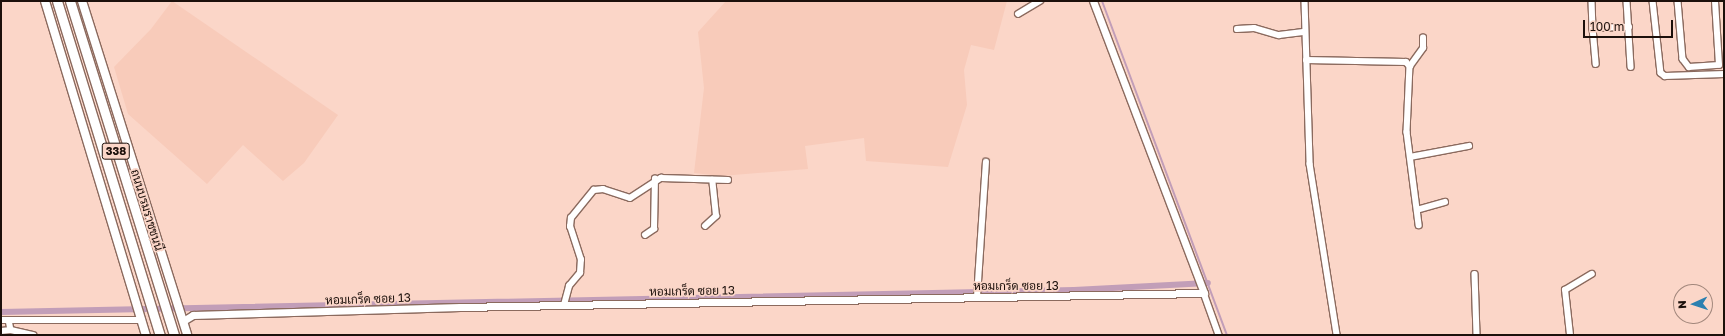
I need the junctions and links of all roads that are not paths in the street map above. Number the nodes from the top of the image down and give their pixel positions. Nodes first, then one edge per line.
1 (46, 1) edge
2 (57, 1) edge
3 (70, 1) edge
4 (82, 1) edge
5 (1040, 1) edge
6 (1093, 1) edge
7 (1305, 1) edge
8 (1592, 1) edge
9 (1627, 1) edge
10 (1653, 1) edge
11 (1678, 1) edge
12 (1715, 1) edge
13 (1018, 14) dead end
14 (1629, 26) junction
15 (1594, 28) junction
16 (1237, 29) dead end
17 (1305, 32) junction
18 (1423, 38) dead end
19 (1306, 60) junction
20 (1596, 64) dead end
21 (1410, 66) junction
22 (1631, 67) dead end
23 (1724, 74) edge
24 (1469, 146) dead end
25 (1410, 157) junction
26 (986, 162) dead end
27 (655, 179) junction
28 (712, 180) junction
29 (728, 180) dead end
30 (1445, 202) dead end
31 (1417, 210) junction
32 (1419, 224) dead end
33 (705, 226) dead end
34 (645, 235) dead end
35 (1475, 274) dead end
36 (1592, 274) dead end
37 (1202, 286) junction
38 (978, 293) junction
39 (565, 301) junction
40 (181, 317) junction
41 (141, 318) junction
42 (1, 320) edge
43 (9, 320) junction
44 (11, 330) junction
45 (1, 331) edge
46 (33, 335) edge
47 (146, 335) edge
48 (160, 335) edge
49 (174, 335) edge
50 (187, 335) edge
51 (1219, 335) edge
52 (1337, 335) edge
53 (1477, 335) edge
54 (1570, 335) edge

1 - 41 main road
2 - 48 highway, ถนนบรมราชชนนี / 338
3 - 49 highway, ถนนบรมราชชนนี / 338
4 - 40 main road
5 - 13 street
6 - 37 street
7 - 17 street
8 - 15 street
9 - 14 street
10 - 23 street
11 - 12 street
14 - 15 street
14 - 22 street
15 - 20 street
16 - 17 street
17 - 19 street
18 - 21 street
19 - 21 street
19 - 52 street
21 - 25 street
24 - 25 street
25 - 31 street
26 - 38 street
27 - 28 street
27 - 34 street
27 - 39 street
28 - 29 street
28 - 33 street
30 - 31 street
31 - 32 street
35 - 53 street
36 - 54 street
37 - 38 street, หอมเกร็ด ซอย 13
37 - 51 street
38 - 39 street, หอมเกร็ด ซอย 13
39 - 40 street, หอมเกร็ด ซอย 13
40 - 50 main road
41 - 43 street
41 - 47 main road
42 - 43 street
43 - 44 street
44 - 45 street
44 - 46 street

